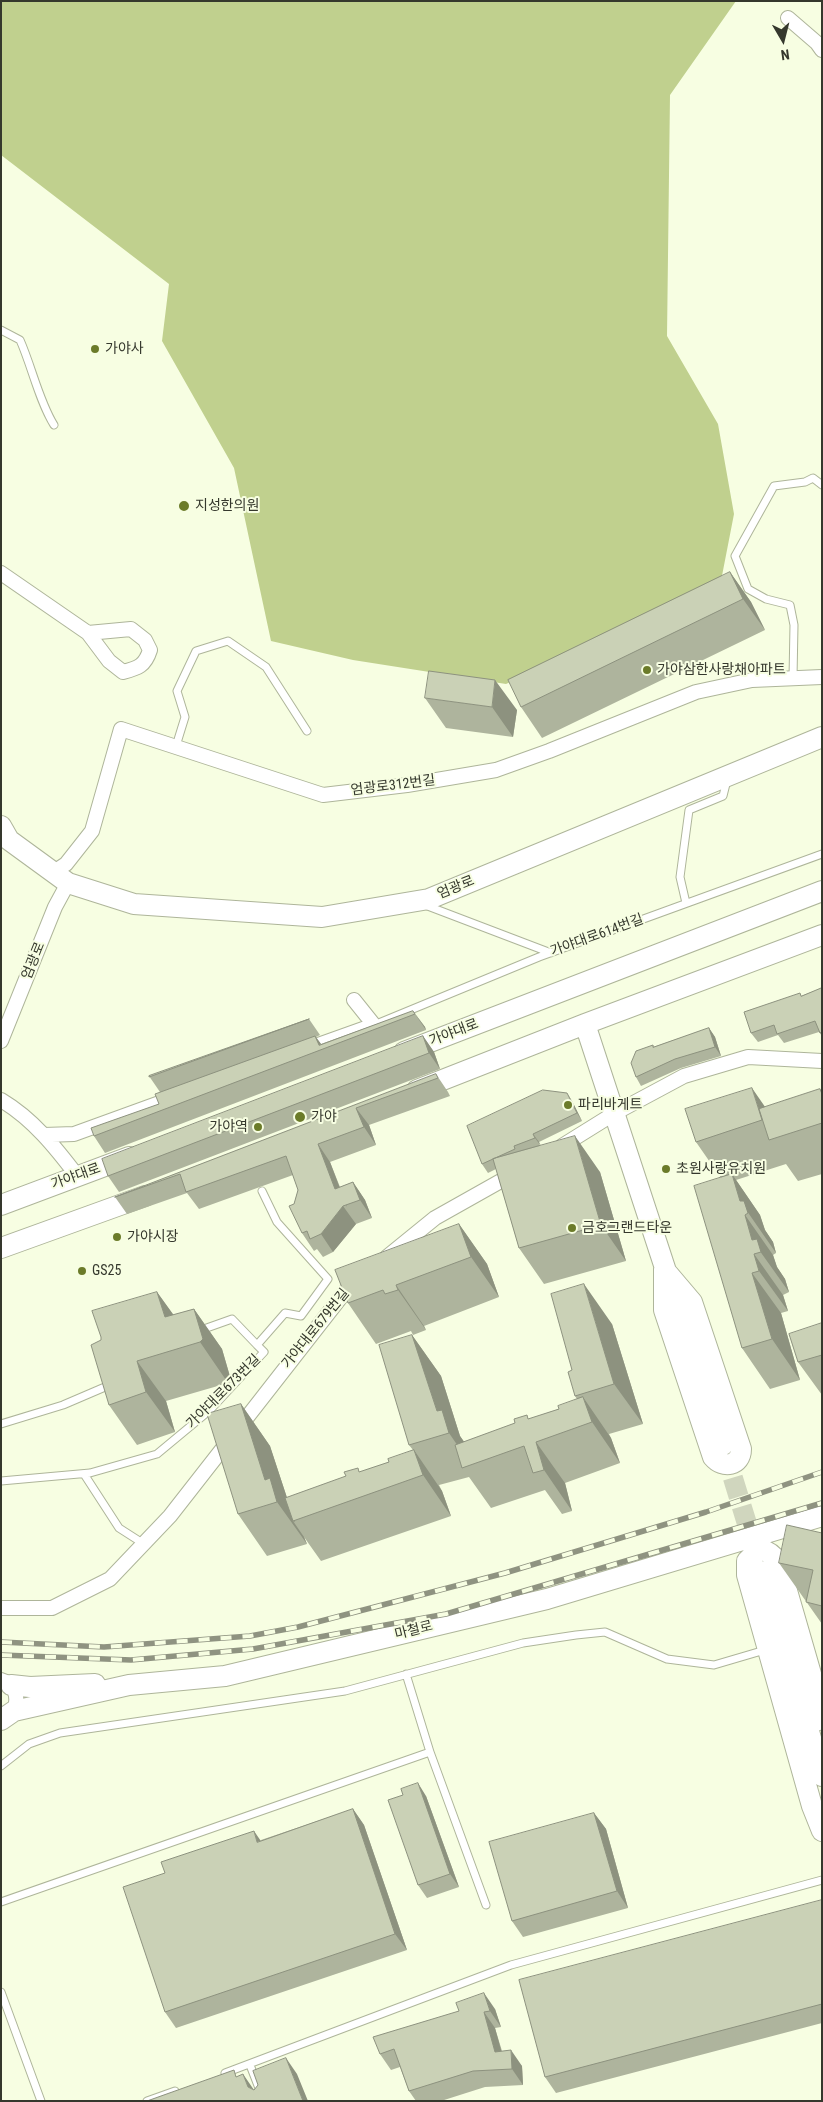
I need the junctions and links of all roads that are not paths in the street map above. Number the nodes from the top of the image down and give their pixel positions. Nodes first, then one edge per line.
1 (788, 18) dead end
2 (822, 50) edge
3 (1, 330) edge
4 (54, 425) dead end
5 (822, 485) edge
6 (1, 573) edge
7 (88, 632) junction
8 (822, 677) edge
9 (793, 678) junction
10 (307, 731) dead end
11 (822, 737) edge
12 (176, 746) junction
13 (728, 776) junction
14 (1, 826) edge
15 (822, 854) edge
16 (61, 877) junction
17 (822, 891) edge
18 (414, 901) junction
19 (686, 902) junction
20 (822, 935) edge
21 (551, 953) junction
22 (354, 1000) dead end
23 (585, 1024) junction
24 (374, 1025) junction
25 (1, 1041) edge
26 (287, 1057) edge
27 (384, 1060) edge
28 (822, 1061) edge
29 (189, 1093) edge
30 (401, 1096) edge
31 (1, 1100) edge
32 (615, 1113) junction
33 (44, 1136) junction
34 (151, 1149) edge
35 (553, 1151) edge
36 (527, 1166) edge
37 (78, 1177) junction
38 (161, 1191) edge
39 (262, 1191) dead end
40 (1, 1205) edge
41 (1, 1248) edge
42 (664, 1269) junction
43 (200, 1330) edge
44 (257, 1345) junction
45 (115, 1382) edge
46 (1, 1424) edge
47 (723, 1445) tunnel mouth
48 (84, 1474) junction
49 (1, 1481) edge
50 (822, 1516) edge
51 (144, 1544) junction
52 (752, 1545) junction
53 (762, 1571) tunnel mouth
54 (1, 1608) edge
55 (768, 1649) junction
56 (406, 1674) junction
57 (6, 1682) edge
58 (129, 1685) junction
59 (822, 1712) edge
60 (8, 1715) edge
61 (807, 1727) edge
62 (430, 1752) junction
63 (1, 1766) edge
64 (822, 1776) edge
65 (822, 1831) edge
66 (822, 1880) edge
67 (1, 1902) edge
68 (486, 1905) dead end
69 (1, 1992) edge
70 (250, 2064) junction
71 (213, 2078) edge
72 (184, 2088) edge
73 (40, 2101) edge
74 (147, 2101) edge
75 (264, 2101) edge

1 - 2 street
3 - 4 lane
5 - 9 lane
6 - 7 street
7 - 7 street
8 - 9 street, 엄광로312번길
9 - 12 street, 엄광로312번길
10 - 12 lane
11 - 13 main road, 엄광로
12 - 16 street, 엄광로312번길
13 - 18 main road, 엄광로
13 - 19 lane
14 - 16 main road, 엄광로
15 - 19 lane, 가야대로614번길
16 - 18 main road, 엄광로
16 - 25 street, 엄광로
17 - 27 main road, 가야대로
18 - 21 lane
19 - 21 lane, 가야대로614번길
20 - 23 main road
21 - 24 lane, 가야대로614번길
22 - 24 street
23 - 30 main road
23 - 32 main road
24 - 26 street, 가야대로614번길
28 - 32 street
29 - 33 street
31 - 33 street
32 - 35 street
32 - 42 main road
33 - 37 street
34 - 37 main road, 가야대로
36 - 51 street, 가야대로679번길
37 - 40 main road, 가야대로
38 - 41 main road
39 - 44 lane, 가야대로673번길
42 - 42 main road
42 - 47 main road
43 - 44 lane
44 - 48 lane, 가야대로673번길
45 - 46 lane
48 - 49 lane, 가야대로673번길
48 - 51 lane
50 - 52 main road, 마철로
51 - 54 street, 가야대로679번길
52 - 55 main road
52 - 58 main road, 마철로
52 - 59 main road
53 - 61 main road
55 - 56 lane
55 - 61 main road
56 - 62 lane
56 - 63 lane
57 - 58 main road
57 - 60 street
58 - 60 main road, 마철로
61 - 64 main road
61 - 65 main road
62 - 67 lane
62 - 68 lane
66 - 70 lane
69 - 73 lane
70 - 71 lane
70 - 75 lane
72 - 74 lane

